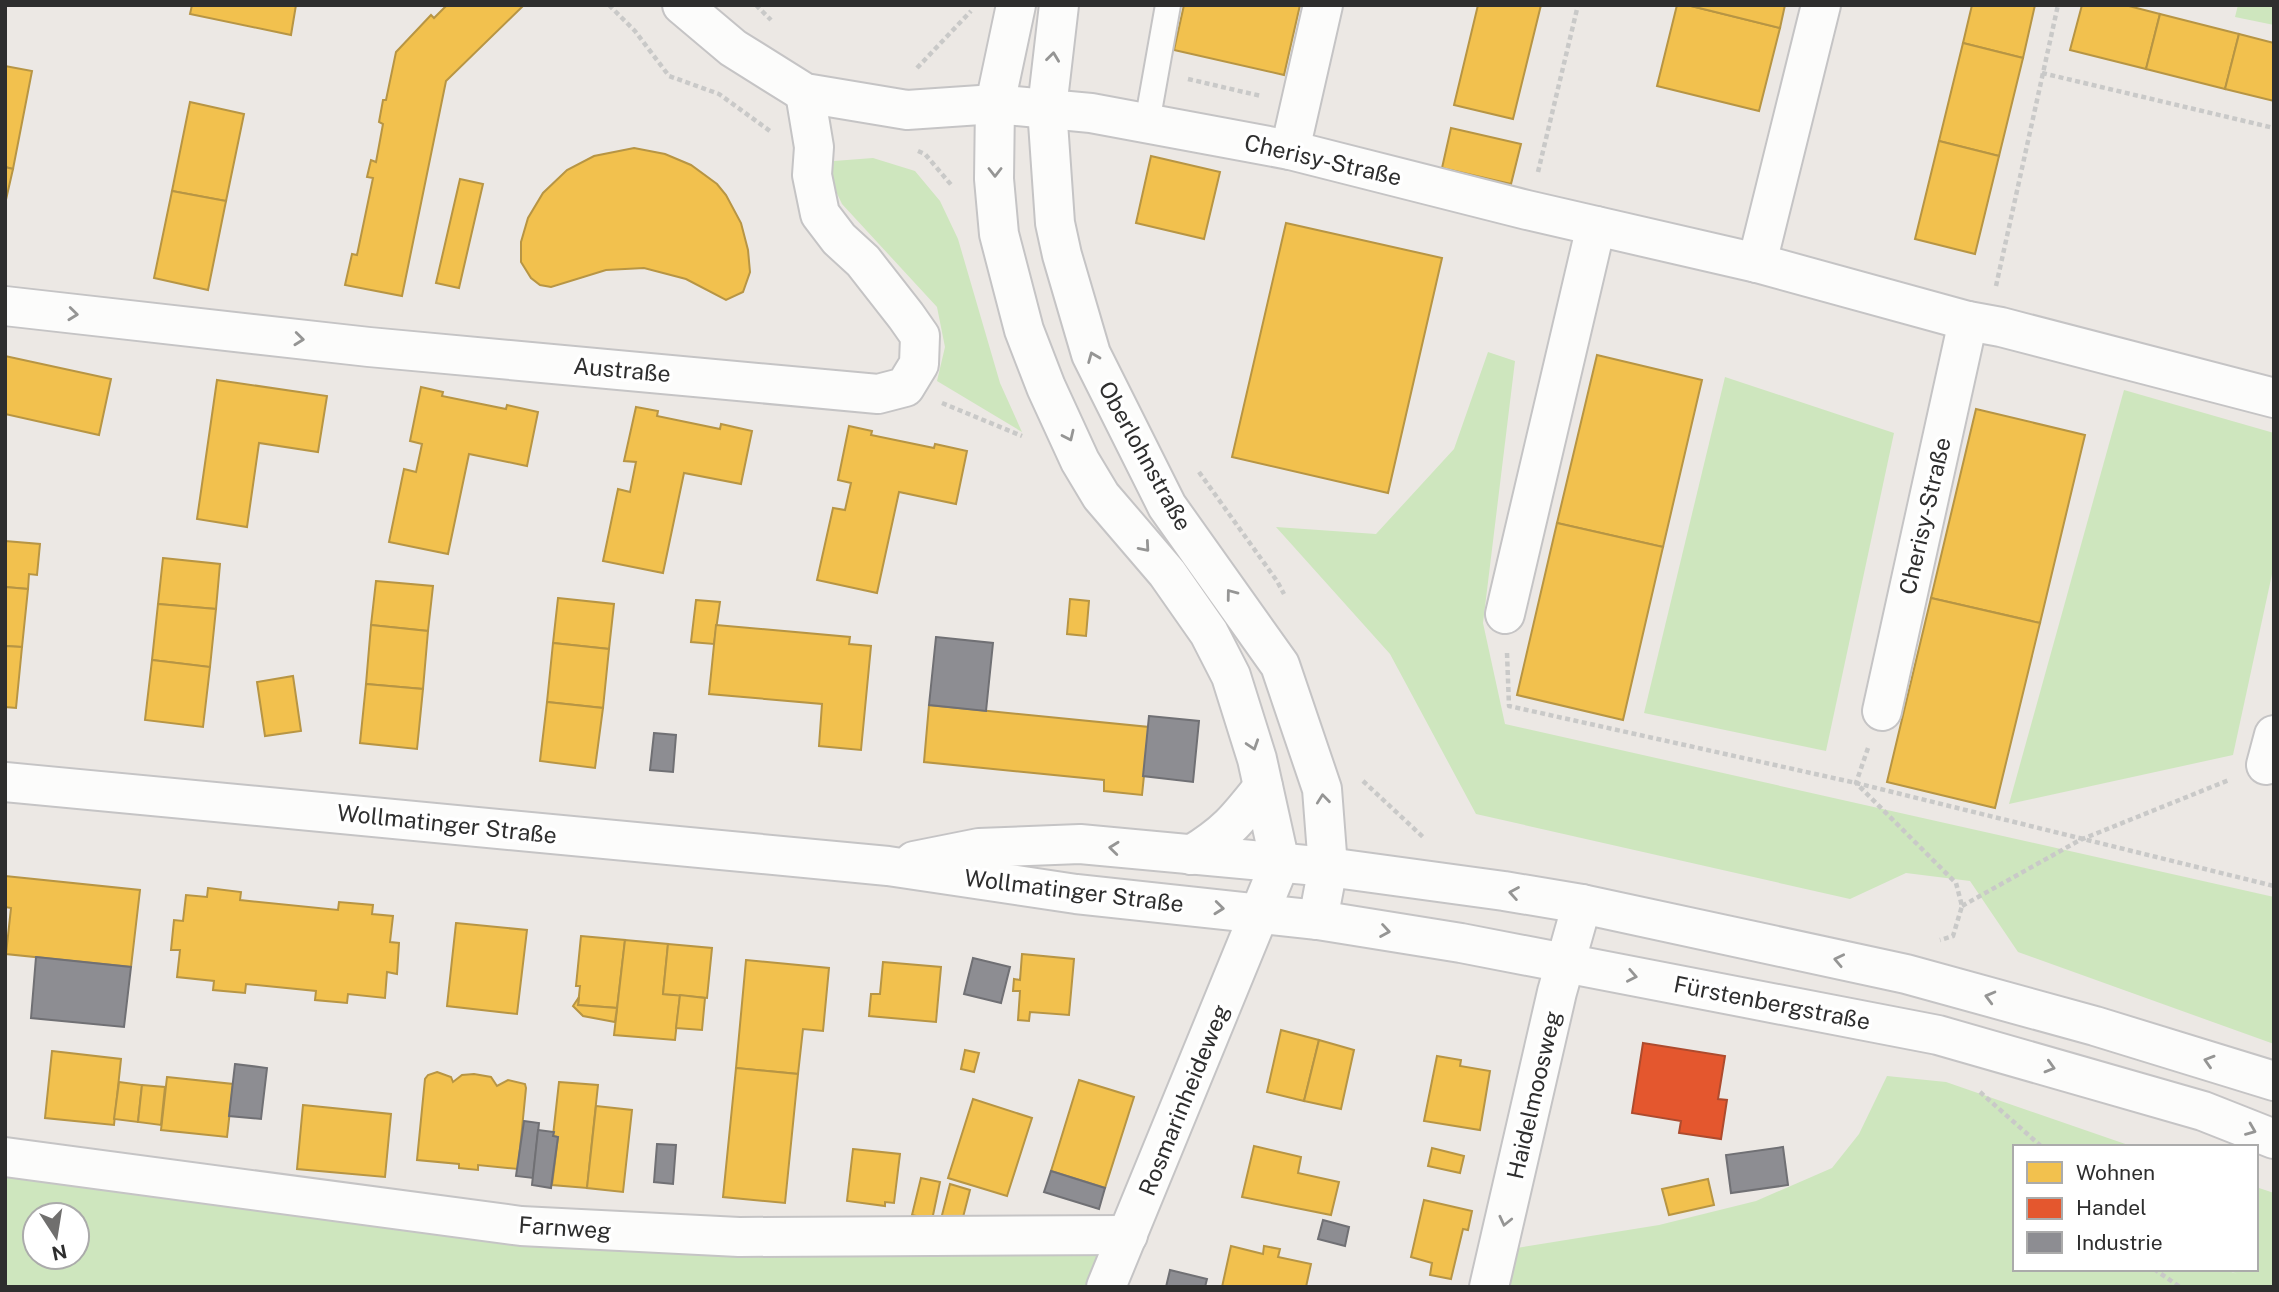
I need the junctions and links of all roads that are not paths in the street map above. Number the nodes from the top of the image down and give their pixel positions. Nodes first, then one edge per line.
1 (682, 5) edge
2 (1016, 5) edge
3 (1059, 5) edge
4 (1168, 5) edge
5 (1323, 5) edge
6 (1821, 5) edge
7 (805, 93) junction
8 (995, 104) junction
9 (1047, 108) junction
10 (1147, 123) junction
11 (1290, 150) junction
12 (1596, 226) junction
13 (1757, 263) junction
14 (5, 306) edge
15 (1978, 323) junction
16 (2274, 398) edge
17 (1505, 614) road end
18 (1881, 711) road end
19 (5, 782) edge
20 (1263, 787) junction
21 (1191, 855) junction
22 (1280, 863) junction
23 (888, 866) junction
24 (1328, 867) junction
25 (1582, 904) junction
26 (1260, 912) junction
27 (1318, 920) junction
28 (1565, 964) junction
29 (2274, 1081) edge
30 (2274, 1139) edge
31 (5, 1157) edge
32 (1128, 1235) junction
33 (1107, 1287) edge
34 (1489, 1287) edge

1 - 7 street
2 - 8 street, Oberlohnstraße
9 -> 3 street, Oberlohnstraße
4 - 10 lane
5 - 11 street
6 - 13 street
7 - 8 street, Cherisy-Straße
14 -> 7 street, Austraße
8 - 9 street, Cherisy-Straße
8 -> 20 street, Oberlohnstraße
9 - 10 street, Cherisy-Straße
24 -> 9 street, Oberlohnstraße
10 - 11 street, Cherisy-Straße
11 - 12 street, Cherisy-Straße
12 - 13 street, Cherisy-Straße
12 - 17 street
13 - 15 street, Cherisy-Straße
15 - 16 street, Cherisy-Straße
15 - 18 street, Cherisy-Straße
19 - 23 street, Wollmatinger Straße
20 - 21 street
20 - 22 street, Oberlohnstraße
21 - 22 street, Wollmatinger Straße
21 -> 23 street, Wollmatinger Straße
22 - 24 street
22 - 26 street
23 -> 26 street, Wollmatinger Straße
25 -> 24 street
24 - 27 street, Oberlohnstraße
25 - 28 street, Haidelmoosweg
29 -> 25 street
26 - 27 street, Fürstenbergstraße
26 - 32 street, Rosmarinheideweg
27 -> 28 street, Fürstenbergstraße
28 -> 30 street, Fürstenbergstraße
28 -> 34 street, Haidelmoosweg
31 - 32 street, Farnweg
32 - 33 street, Rosmarinheideweg

